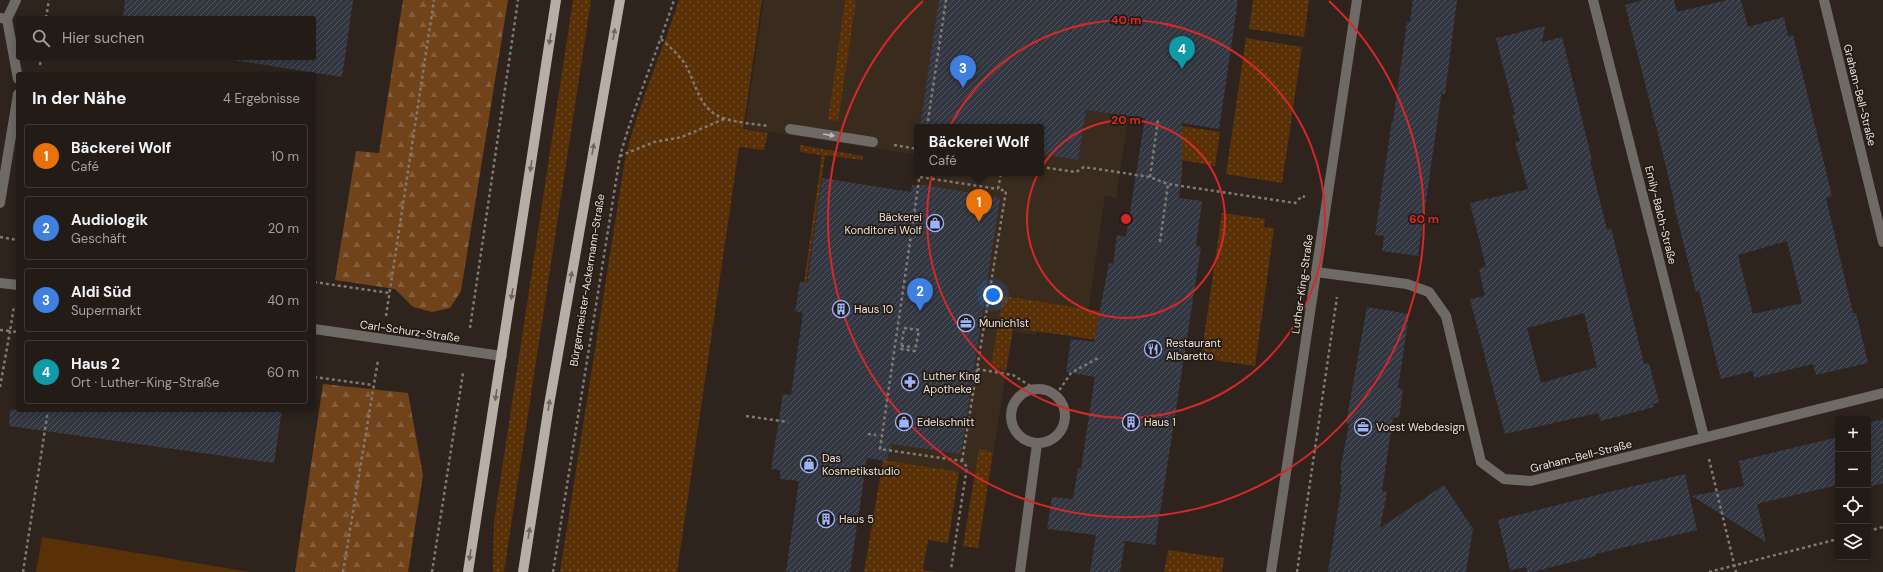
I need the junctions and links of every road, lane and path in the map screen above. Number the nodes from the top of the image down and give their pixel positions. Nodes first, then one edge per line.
1 (16, 0) edge
2 (50, 0) edge
3 (434, 0) edge
4 (518, 0) edge
5 (556, 0) edge
6 (620, 0) edge
7 (674, 0) edge
8 (946, 0) edge
9 (1357, 0) edge
10 (1593, 0) edge
11 (1824, 0) edge
12 (46, 16) edge
13 (3, 18) edge
14 (661, 39) junction
15 (16, 72) edge
16 (16, 106) edge
17 (725, 119) junction
18 (1158, 120) dead end
19 (927, 124) edge
20 (790, 129) joint
21 (873, 142) dead end
22 (620, 156) junction
23 (1044, 167) edge
24 (1000, 176) edge
25 (920, 177) joint
26 (1150, 177) junction
27 (1168, 184) junction
28 (998, 190) junction
29 (1327, 200) junction
30 (0, 203) edge
31 (0, 237) edge
32 (16, 240) edge
33 (1160, 242) dead end
34 (1883, 242) edge
35 (1316, 272) junction
36 (316, 282) edge
37 (0, 283) edge
38 (16, 285) edge
39 (389, 293) junction
40 (316, 329) edge
41 (16, 332) edge
42 (382, 339) junction
43 (895, 345) junction
44 (902, 346) junction
45 (912, 347) dead end
46 (466, 352) junction
47 (502, 356) junction
48 (1098, 358) dead end
49 (977, 369) junction
50 (316, 377) edge
51 (373, 385) junction
52 (0, 386) edge
53 (1035, 389) junction
54 (1883, 393) edge
55 (1056, 395) junction
56 (48, 412) edge
57 (746, 416) dead end
58 (788, 422) dead end
59 (868, 434) dead end
60 (876, 435) dead end
61 (1704, 437) junction
62 (1037, 444) junction
63 (962, 461) junction
64 (1883, 527) edge
65 (1871, 530) edge
66 (1835, 540) edge
67 (1734, 566) junction
68 (951, 570) dead end
69 (24, 572) edge
70 (343, 572) edge
71 (432, 572) edge
72 (468, 572) edge
73 (524, 572) edge
74 (553, 572) edge
75 (1020, 572) edge
76 (1271, 572) edge
77 (1709, 572) edge
78 (1736, 572) edge

1 - 13 street
2 - 12 path
3 - 39 path
4 - 46 path
5 -> 47 main road
73 -> 6 main road, Bürgermeister-Ackermann-Straße
7 - 14 path, Bürgermeister-Ackermann-Straße
8 - 19 path
9 - 29 street, Luther-King-Straße
10 - 61 street, Emily-Balch-Straße
11 - 34 street, Graham-Bell-Straße
13 - 15 street
14 - 17 path
14 - 22 path, Bürgermeister-Ackermann-Straße
16 - 30 street
17 - 20 path
17 - 22 path
18 - 26 path
20 -> 21 street
22 - 74 path, Bürgermeister-Ackermann-Straße
23 - 26 path
24 - 28 path
25 - 28 path
25 - 43 path
26 - 27 path
27 - 29 path
27 - 33 path
28 - 49 path
29 - 35 street, Luther-King-Straße
31 - 32 path
35 - 61 street, Graham-Bell-Straße
35 - 76 street, Luther-King-Straße
36 - 39 path
37 - 38 street
39 - 42 path
40 - 42 street, Carl-Schurz-Straße
41 - 52 path
42 - 46 street, Carl-Schurz-Straße
42 - 51 path
43 - 44 path
43 - 63 path
44 - 44 path
44 - 45 path
46 - 47 street, Carl-Schurz-Straße
46 - 71 path
47 -> 72 main road
48 - 55 path
49 - 53 path
49 - 63 path
50 - 51 path
51 - 70 path
53 - 55 street
53 - 62 street
54 - 61 street, Graham-Bell-Straße
55 - 62 street
56 - 69 path
57 - 58 path
59 - 60 path
61 - 67 path
62 - 75 street
63 - 68 path
64 - 65 path
66 - 67 path
67 - 77 path
67 - 78 path

